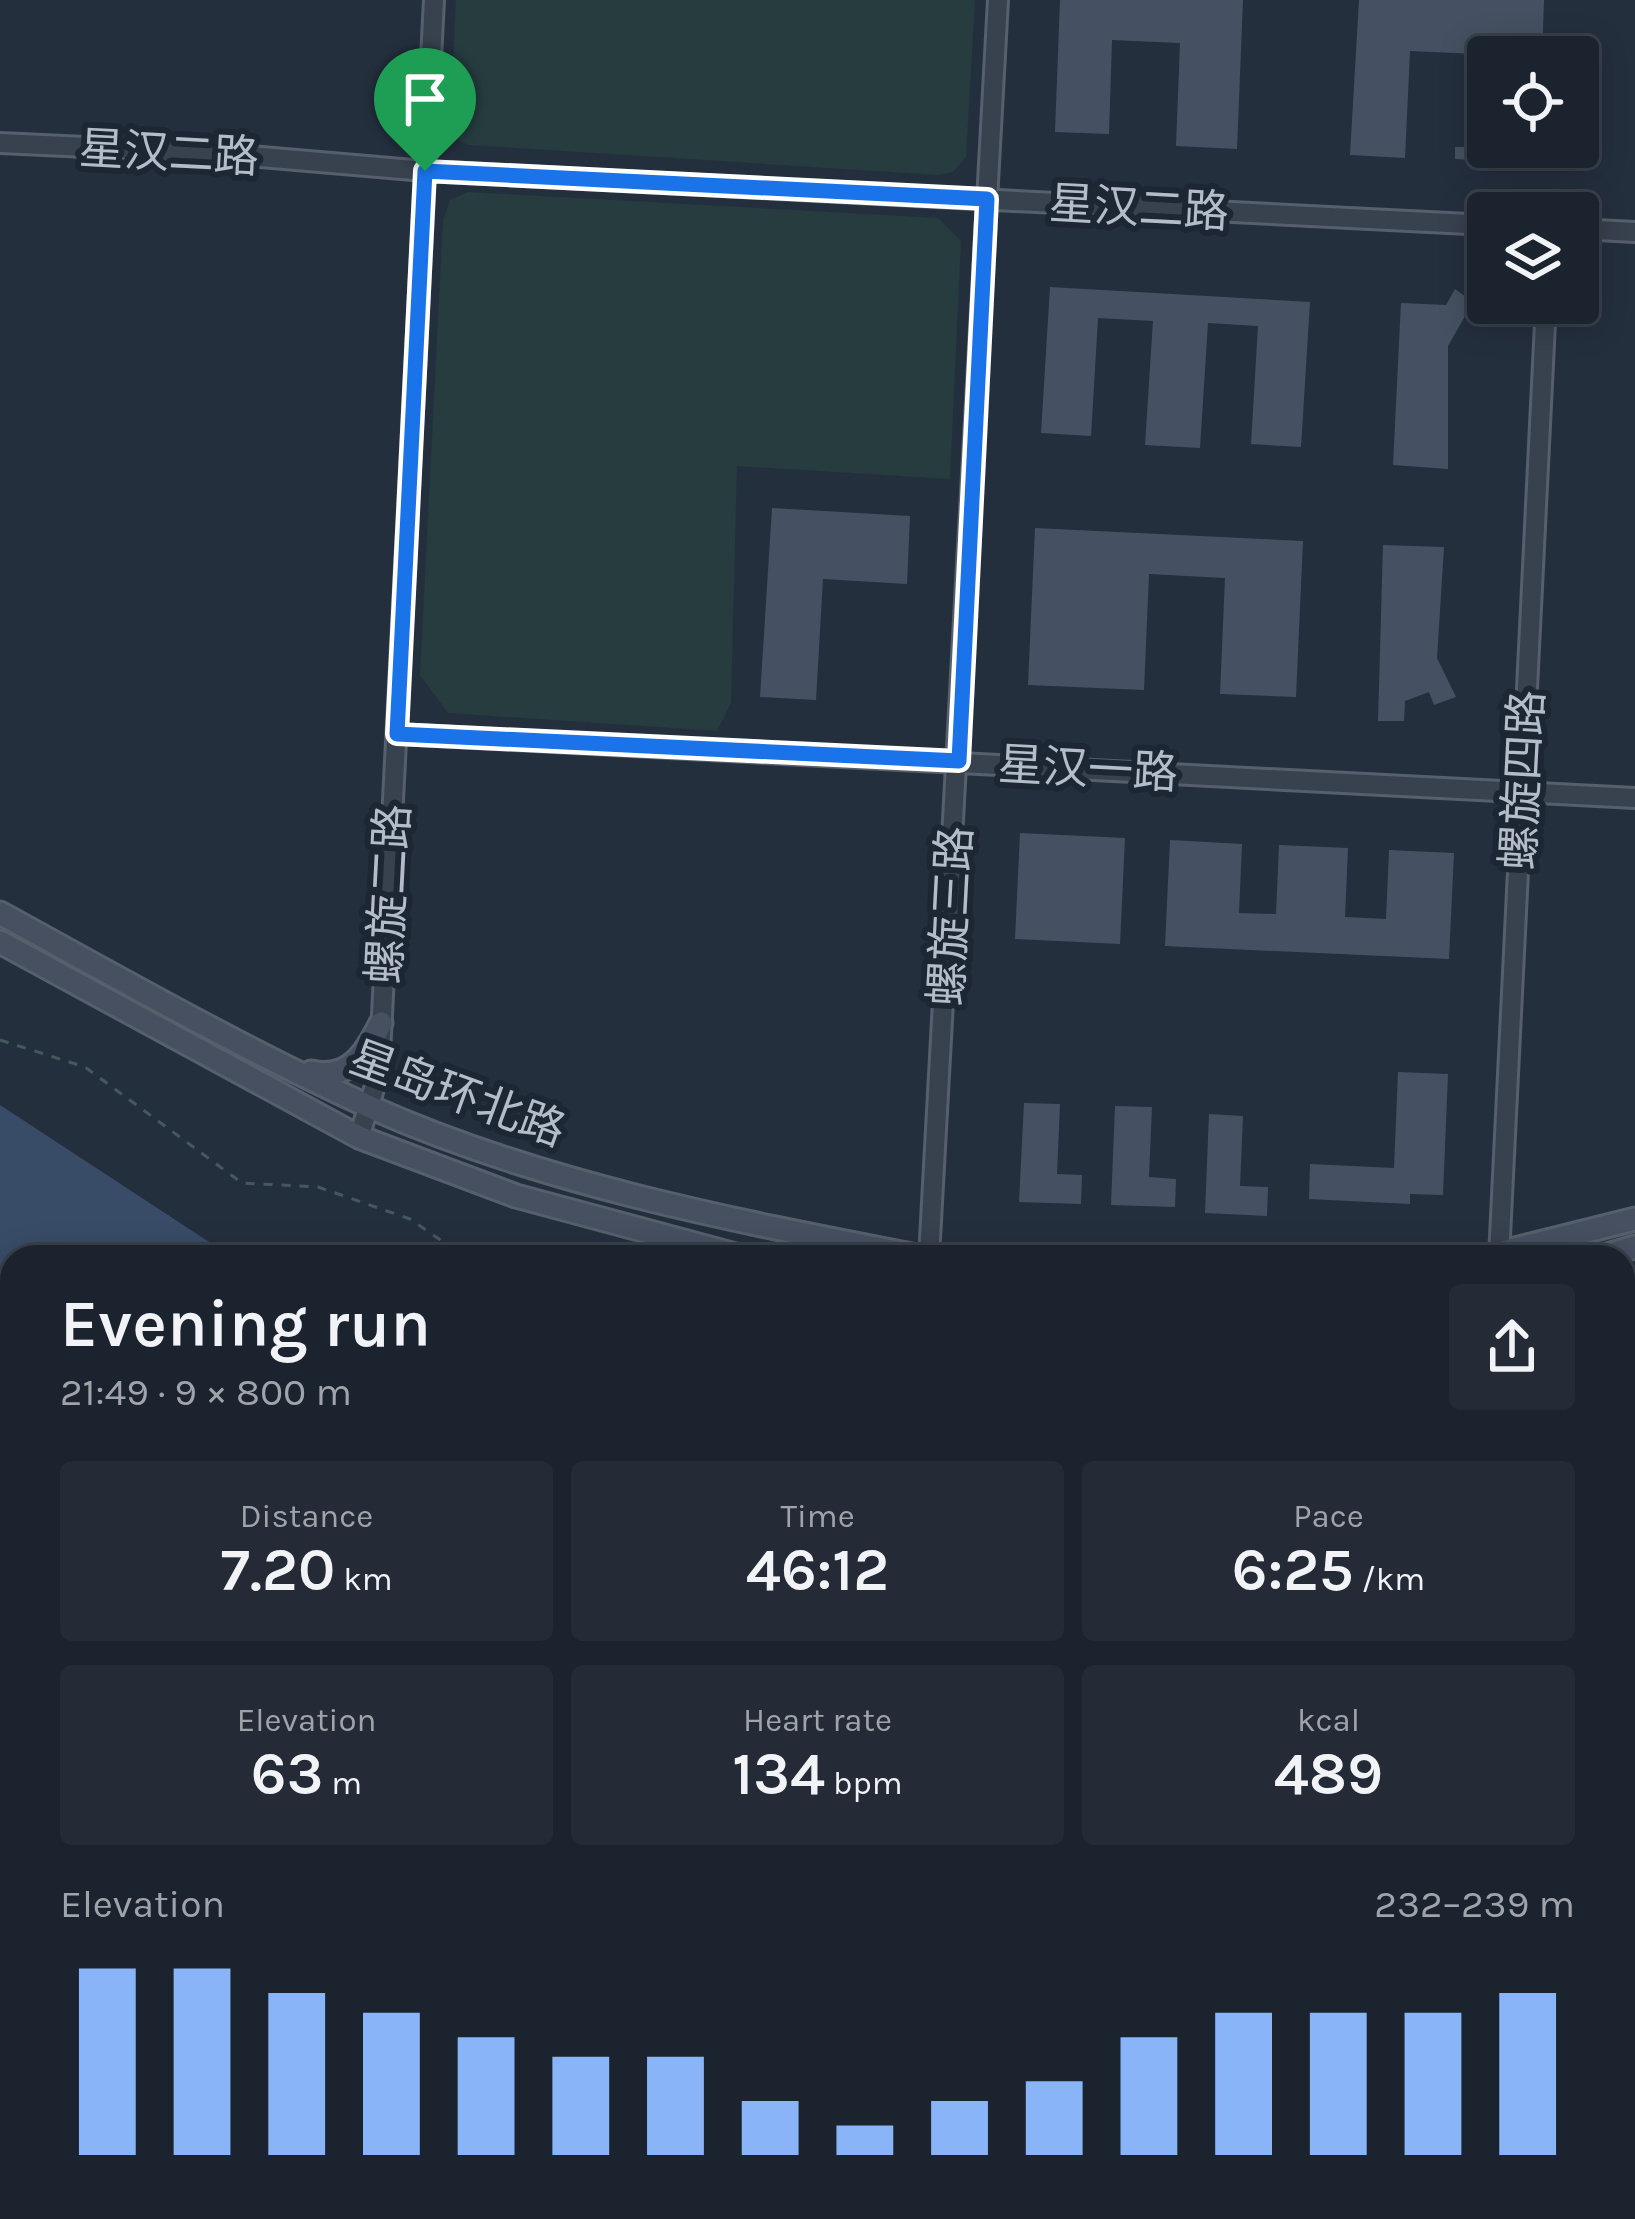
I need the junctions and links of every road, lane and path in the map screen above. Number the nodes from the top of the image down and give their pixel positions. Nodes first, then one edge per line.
1 (434, 0) edge
2 (998, 0) edge
3 (0, 142) edge
4 (425, 171) junction
5 (987, 199) junction
6 (1467, 224) edge
7 (1599, 231) edge
8 (1635, 232) edge
9 (1545, 324) edge
10 (397, 734) junction
11 (959, 761) junction
12 (1522, 791) junction
13 (1635, 798) edge
14 (0, 913) edge
15 (0, 942) edge
16 (380, 1023) junction
17 (0, 1040) edge
18 (284, 1065) junction
19 (372, 1108) junction
20 (359, 1137) junction
21 (1635, 1219) edge
22 (448, 1245) edge
23 (699, 1245) edge
24 (863, 1245) edge
25 (927, 1245) edge
26 (1494, 1245) edge
27 (1535, 1245) edge

1 - 4 street, 螺旋二路
2 - 5 street, 螺旋三路
3 - 4 street, 星汉二路
4 - 5 street, 星汉二路
4 - 10 street, 螺旋二路
5 - 6 street, 星汉二路
5 - 11 street, 螺旋三路
7 - 8 street
9 - 12 street, 螺旋四路
10 - 11 street, 星汉一路
10 - 16 street, 螺旋二路
11 - 12 street, 星汉一路
11 - 25 street, 螺旋三路
12 - 13 street, 星汉一路
12 - 26 street, 螺旋四路
14 - 18 main road, 星岛环北路
15 - 20 main road, 星岛环北路
16 - 18 main road
16 - 19 street, 螺旋二路
17 - 22 path
18 - 19 main road, 星岛环北路
19 - 20 street, 螺旋二路
19 - 24 main road, 星岛环北路
20 - 23 main road, 星岛环北路
21 - 27 main road

